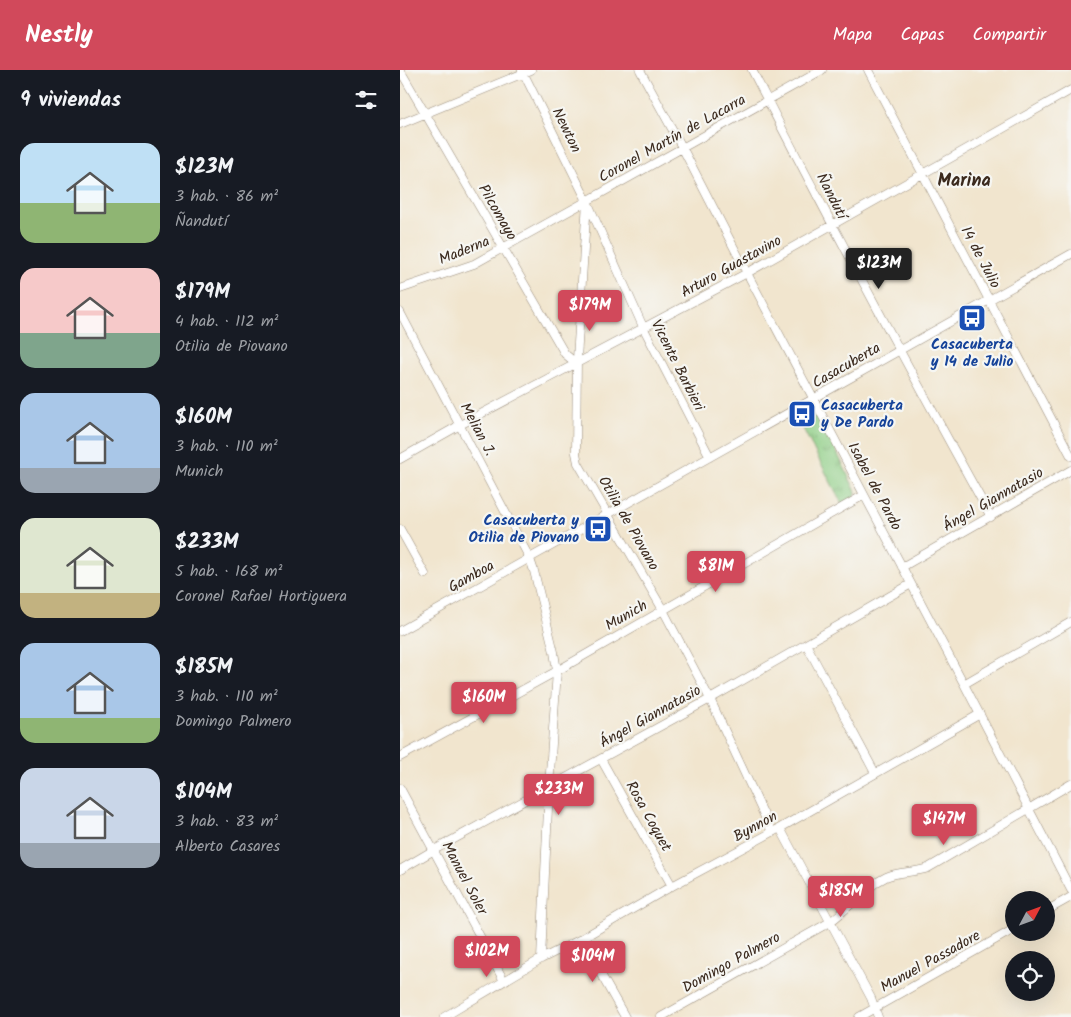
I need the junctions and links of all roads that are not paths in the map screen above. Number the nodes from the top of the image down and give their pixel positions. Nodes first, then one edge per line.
1 (400, 70) edge
2 (640, 70) edge
3 (752, 70) edge
4 (822, 70) edge
5 (868, 70) edge
6 (526, 71) edge
7 (1071, 90) edge
8 (768, 100) junction
9 (425, 113) junction
10 (400, 124) edge
11 (683, 149) junction
12 (922, 174) junction
13 (587, 202) junction
14 (832, 226) junction
15 (504, 248) junction
16 (1071, 254) edge
17 (747, 273) junction
18 (400, 289) edge
19 (989, 301) junction
20 (400, 312) edge
21 (644, 329) junction
22 (899, 351) junction
23 (577, 364) junction
24 (814, 400) junction
25 (460, 425) junction
26 (1071, 456) edge
27 (710, 457) junction
28 (400, 459) edge
29 (1071, 470) edge
30 (864, 495) junction
31 (608, 515) junction
32 (991, 517) junction
33 (400, 529) edge
34 (530, 559) junction
35 (902, 567) junction
36 (425, 574) dead end
37 (911, 584) junction
38 (663, 610) junction
39 (1071, 622) edge
40 (400, 632) edge
41 (806, 644) junction
42 (557, 671) junction
43 (964, 684) junction
44 (710, 699) junction
45 (980, 714) junction
46 (400, 757) edge
47 (601, 759) junction
48 (875, 773) junction
49 (1071, 784) edge
50 (548, 787) junction
51 (400, 788) edge
52 (1029, 809) junction
53 (780, 828) junction
54 (772, 832) junction
55 (434, 850) junction
56 (400, 870) edge
57 (672, 886) junction
58 (1071, 890) edge
59 (1071, 897) edge
60 (1055, 906) edge
61 (830, 922) junction
62 (1005, 934) edge
63 (581, 939) junction
64 (542, 959) junction
65 (504, 981) junction
66 (875, 1008) junction
67 (444, 1017) edge
68 (624, 1017) edge
69 (661, 1017) edge
70 (859, 1017) edge
71 (878, 1017) edge

1 - 9 street, Pilcomayo
2 - 11 street, Isabel de Pardo
3 - 8 street, Ñandutí
4 - 8 street, Coronel Martín de Lacarra
5 - 12 street, 14 de Julio
6 - 9 street
6 - 13 street, Newton
7 - 12 street, Arturo Guastavino
8 - 11 street, Coronel Martín de Lacarra
8 - 14 street, Ñandutí
9 - 10 street
9 - 15 street, Pilcomayo
11 - 13 street, Coronel Martín de Lacarra
11 - 17 street, Isabel de Pardo
12 - 14 street, Arturo Guastavino
12 - 19 street, 14 de Julio
13 - 15 street, Maderna
13 - 21 street, Vicente Barbieri
13 - 23 street, Otilia de Piovano
14 - 17 street, Arturo Guastavino
14 - 22 street, Ñandutí
15 - 18 street, Maderna
15 - 23 street, Pilcomayo
16 - 19 street, Casacuberta
17 - 21 street, Arturo Guastavino
17 - 24 street, Isabel de Pardo
19 - 22 street, Casacuberta
19 - 26 street, 14 de Julio
20 - 25 street, Melian J.
21 - 23 street, Arturo Guastavino
21 - 27 street, Vicente Barbieri
22 - 24 street, Casacuberta
22 - 32 street, Ñandutí
23 - 25 street, Arturo Guastavino
23 - 31 street, Otilia de Piovano
24 - 27 street, Casacuberta
24 - 30 street, Isabel de Pardo
25 - 28 street, Arturo Guastavino
25 - 34 street, Melian J.
27 - 31 street, Casacuberta
29 - 32 street, Ángel Giannatasio
30 - 35 street, Isabel de Pardo
30 - 38 street, Munich
31 - 34 street, Gamboa
31 - 38 street, Otilia de Piovano
32 - 35 street, Ángel Giannatasio
33 - 36 street
34 - 40 street, Gamboa
34 - 42 street, Melian J.
35 - 37 street, Isabel de Pardo
37 - 41 street, Ángel Giannatasio
37 - 43 street, Isabel de Pardo
38 - 42 street, Munich
38 - 44 street, Otilia de Piovano
39 - 43 street
41 - 44 street, Ángel Giannatasio
41 - 48 street
42 - 46 street, Munich
42 - 50 street, Melian J.
43 - 45 street, Isabel de Pardo
44 - 47 street, Ángel Giannatasio
44 - 54 street, Otilia de Piovano
45 - 48 street, Bynnon
45 - 52 street, Isabel de Pardo
47 - 50 street, Ángel Giannatasio
47 - 57 street, Rosa Coquet
48 - 53 street, Bynnon
49 - 52 street, Domingo Palmero
50 - 55 street, Ángel Giannatasio
50 - 64 street, Melian J.
51 - 55 street, Manuel Soler
52 - 58 street, Isabel de Pardo
52 - 61 street, Domingo Palmero
53 - 54 street, Bynnon
53 - 61 street
54 - 57 street, Bynnon
55 - 56 street, Ángel Giannatasio
55 - 65 street, Manuel Soler
57 - 63 street, Bynnon
59 - 60 street
61 - 66 street
61 - 69 street, Domingo Palmero
62 - 66 street, Manuel Passadore
63 - 64 street, Bynnon
63 - 68 street
64 - 65 street, Bynnon
65 - 67 street, Bynnon
66 - 70 street, Manuel Passadore
66 - 71 street

